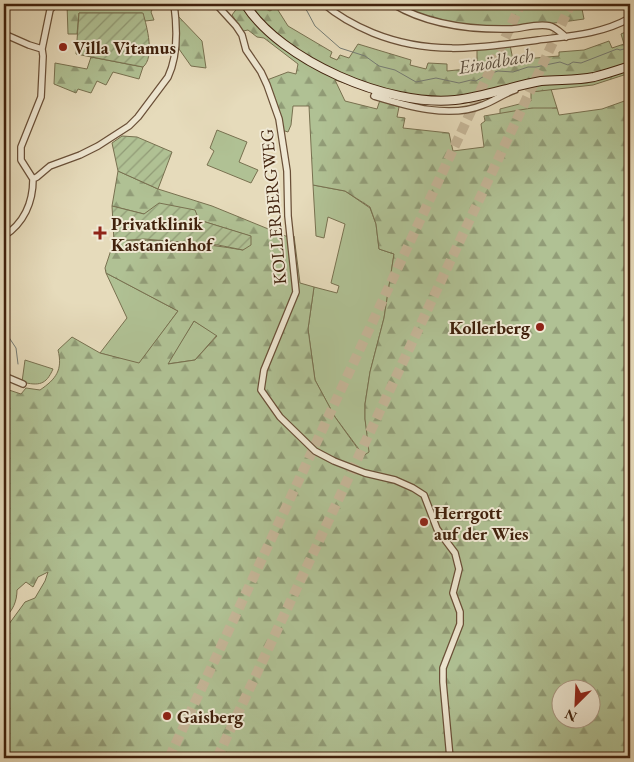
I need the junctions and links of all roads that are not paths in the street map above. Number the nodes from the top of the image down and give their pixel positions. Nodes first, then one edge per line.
1 (55, 4) edge
2 (174, 4) edge
3 (216, 4) edge
4 (246, 4) edge
5 (324, 4) edge
6 (393, 4) edge
7 (630, 18) edge
8 (4, 34) edge
9 (566, 37) junction
10 (42, 49) junction
11 (630, 66) edge
12 (516, 87) junction
13 (393, 94) junction
14 (33, 179) junction
15 (4, 236) edge
16 (4, 376) edge
17 (23, 384) dead end
18 (450, 758) edge

1 - 10 street
2 - 14 street
3 - 18 street, KOLLERBERGWEG
4 - 13 main road
5 - 9 street
6 - 9 street
7 - 9 street
8 - 10 street
10 - 14 street
11 - 12 main road
12 - 13 main road
12 - 13 street
14 - 15 street
16 - 17 street

